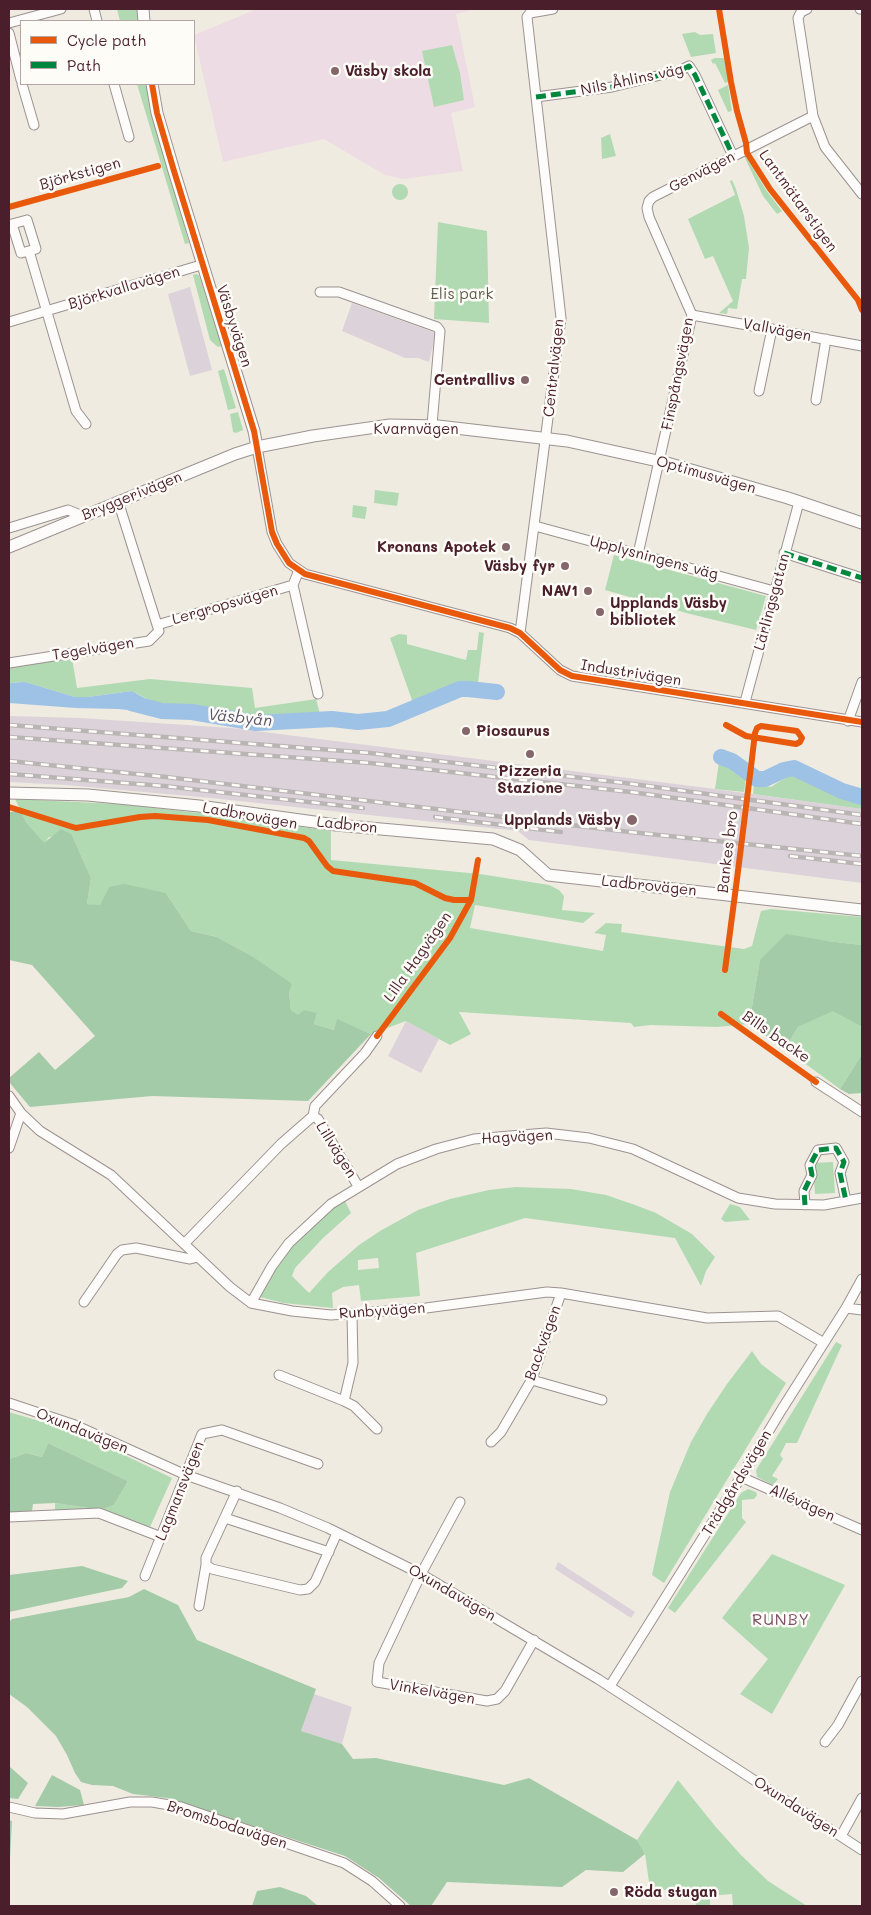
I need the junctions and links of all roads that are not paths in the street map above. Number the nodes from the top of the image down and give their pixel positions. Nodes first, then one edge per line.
1 (61, 9) edge
2 (553, 9) edge
3 (807, 9) edge
4 (20, 20) edge
5 (9, 33) edge
6 (20, 76) edge
7 (22, 85) edge
8 (114, 85) edge
9 (152, 85) edge
10 (536, 97) junction
11 (813, 116) junction
12 (34, 125) dead end
13 (129, 137) dead end
14 (733, 156) junction
15 (862, 194) edge
16 (648, 205) joint
17 (29, 251) dead end
18 (201, 265) junction
19 (320, 292) dead end
20 (47, 311) junction
21 (692, 315) junction
22 (9, 322) edge
23 (772, 329) junction
24 (826, 340) junction
25 (862, 346) edge
26 (759, 391) dead end
27 (816, 400) dead end
28 (86, 424) dead end
29 (432, 425) junction
30 (546, 438) junction
31 (257, 447) junction
32 (659, 462) junction
33 (118, 501) junction
34 (799, 502) junction
35 (83, 516) junction
36 (862, 523) edge
37 (535, 526) junction
38 (9, 528) edge
39 (9, 547) edge
40 (784, 553) junction
41 (638, 554) junction
42 (299, 570) junction
43 (862, 578) edge
44 (293, 585) junction
45 (774, 590) junction
46 (157, 625) junction
47 (520, 633) junction
48 (9, 663) edge
49 (862, 682) edge
50 (318, 694) dead end
51 (744, 702) junction
52 (848, 721) junction
53 (862, 722) edge
54 (9, 793) edge
55 (506, 843) joint
56 (862, 910) edge
57 (377, 1036) dead end
58 (816, 1082) dead end
59 (9, 1096) edge
60 (862, 1112) edge
61 (21, 1113) junction
62 (313, 1116) junction
63 (9, 1148) edge
64 (358, 1186) junction
65 (862, 1198) edge
66 (846, 1201) junction
67 (805, 1205) junction
68 (184, 1244) junction
69 (198, 1257) junction
70 (862, 1279) edge
71 (561, 1293) junction
72 (84, 1302) dead end
73 (251, 1302) junction
74 (846, 1308) junction
75 (862, 1310) edge
76 (352, 1314) junction
77 (824, 1343) junction
78 (279, 1376) dead end
79 (532, 1380) junction
80 (602, 1400) dead end
81 (344, 1401) junction
82 (9, 1403) edge
83 (377, 1428) dead end
84 (491, 1442) dead end
85 (318, 1464) dead end
86 (186, 1475) junction
87 (741, 1478) junction
88 (237, 1491) junction
89 (460, 1502) dead end
90 (9, 1517) edge
91 (225, 1518) junction
92 (862, 1530) edge
93 (338, 1533) junction
94 (161, 1537) junction
95 (329, 1552) junction
96 (206, 1565) junction
97 (421, 1574) junction
98 (145, 1576) dead end
99 (199, 1606) dead end
100 (534, 1640) junction
101 (862, 1682) edge
102 (610, 1686) junction
103 (825, 1742) dead end
104 (862, 1798) edge
105 (9, 1807) edge
106 (841, 1836) junction
107 (862, 1850) edge
108 (400, 1906) edge

1 - 4 street
2 - 10 street, Centralvägen
3 - 11 street
5 - 6 street
7 - 12 street
8 - 13 street
9 - 18 street, Väsbyvägen
10 - 14 street, Nils Åhlins väg
10 - 30 street, Centralvägen
11 - 14 street, Genvägen
11 - 15 street
14 - 16 street, Genvägen
16 - 21 street, Finspångsvägen
17 - 20 street, Björkvallavägen
18 - 20 street, Björkvallavägen
18 - 31 street, Väsbyvägen
19 - 29 street
20 - 22 street, Björkvallavägen
20 - 28 street, Björkvallavägen
21 - 23 street, Vallvägen
21 - 32 street, Finspångsvägen
23 - 24 street, Vallvägen
23 - 26 street
24 - 25 street, Vallvägen
24 - 27 street
29 - 30 street, Kvarnvägen
29 - 31 street, Kvarnvägen
30 - 32 street, Optimusvägen
30 - 37 street, Centralvägen
31 - 33 street, Bryggerivägen
31 - 42 street, Väsbyvägen
32 - 34 street, Optimusvägen
32 - 41 street, Finspångsvägen
33 - 35 street, Bryggerivägen
33 - 46 street
34 - 36 street, Optimusvägen
34 - 40 street, Lärlingsgatan
35 - 38 street
35 - 39 street, Bryggerivägen
37 - 41 street, Upplysningens väg
37 - 47 street, Centralvägen
40 - 43 street
40 - 45 street, Lärlingsgatan
41 - 45 street, Upplysningens väg
42 - 44 street
42 - 47 street, Industrivägen
44 - 46 street, Lergropsvägen
44 - 50 street
45 - 51 street, Lärlingsgatan
46 - 48 street, Tegelvägen
47 - 51 street, Industrivägen
49 - 52 street
51 - 52 street, Industrivägen
52 - 53 street, Industrivägen
54 - 55 street, Ladbron
55 - 56 street, Ladbrovägen
57 - 62 street
58 - 60 street, Bills backe
59 - 61 street, Runbyvägen
61 - 63 street
61 - 68 street, Runbyvägen
62 - 64 street, Lillvägen
62 - 68 street
64 - 67 street, Hagvägen
64 - 73 street, Hagvägen
65 - 66 street, Hagvägen
66 - 67 street, Hagvägen
66 - 67 street
68 - 69 street, Runbyvägen
69 - 72 street
69 - 73 street, Runbyvägen
70 - 74 street, Trädgårdsvägen
71 - 76 street, Runbyvägen
71 - 77 street, Runbyvägen
71 - 79 street, Backvägen
73 - 76 street, Runbyvägen
74 - 75 street
74 - 77 street, Trädgårdsvägen
76 - 81 street
77 - 87 street, Trädgårdsvägen
78 - 81 street
79 - 80 street
79 - 84 street, Backvägen
81 - 83 street
82 - 86 street, Oxundavägen
85 - 86 street, Lagmansvägen
86 - 88 street, Oxundavägen
86 - 94 street, Lagmansvägen
87 - 92 street, Allévägen
87 - 102 street, Trädgårdsvägen
88 - 91 street
88 - 93 street, Oxundavägen
89 - 97 street, Vinkelvägen
90 - 94 street
91 - 95 street
91 - 96 street
93 - 95 street
93 - 97 street, Oxundavägen
94 - 98 street, Lagmansvägen
95 - 96 street
96 - 99 street
97 - 100 street, Oxundavägen
97 - 100 street, Vinkelvägen
100 - 102 street, Oxundavägen
101 - 103 street
102 - 106 street, Oxundavägen
104 - 106 street
105 - 108 street, Bromsbodavägen
106 - 107 street, Oxundavägen

